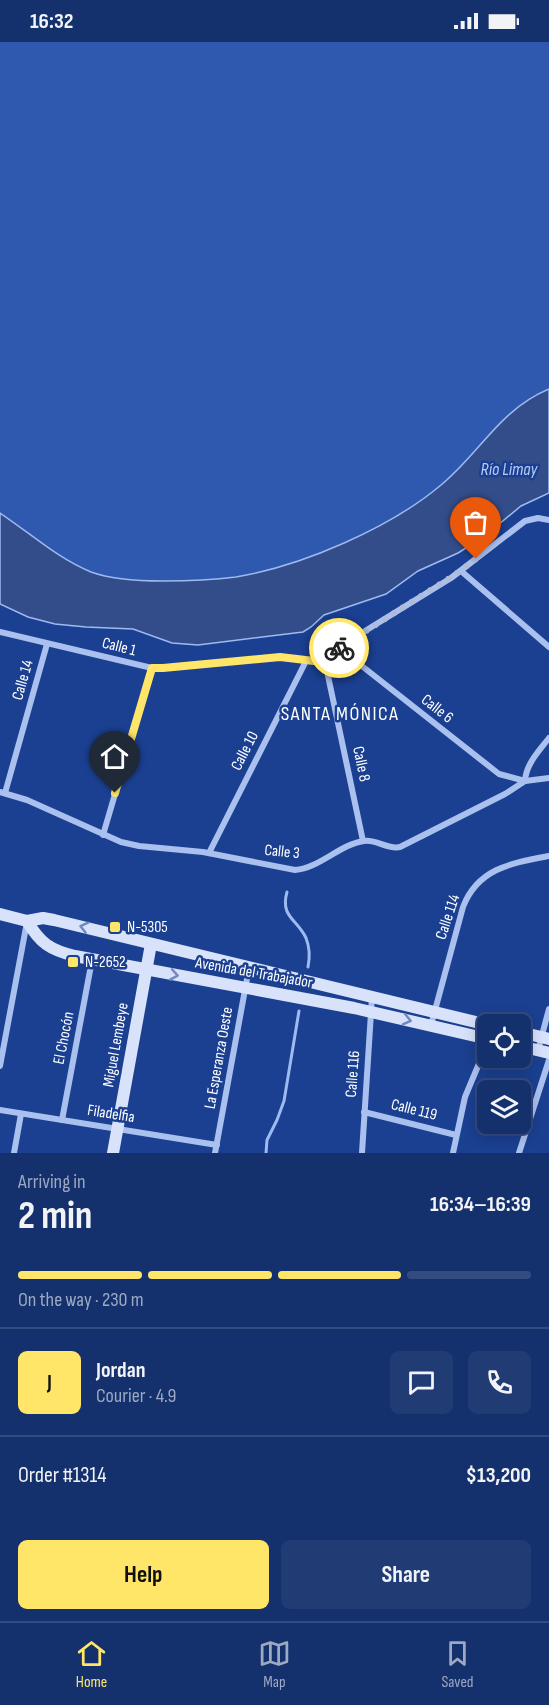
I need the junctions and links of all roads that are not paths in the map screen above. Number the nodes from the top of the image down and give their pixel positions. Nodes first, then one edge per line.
1 (549, 520) edge
2 (461, 571) junction
3 (0, 632) edge
4 (47, 644) junction
5 (549, 647) edge
6 (339, 648) junction
7 (324, 657) junction
8 (306, 661) junction
9 (152, 668) junction
10 (549, 738) edge
11 (549, 778) edge
12 (525, 781) junction
13 (3, 793) edge
14 (103, 835) junction
15 (363, 841) junction
16 (209, 853) junction
17 (549, 859) edge
18 (0, 914) edge
19 (27, 921) junction
20 (151, 944) junction
21 (92, 960) junction
22 (249, 967) junction
23 (146, 970) junction
24 (245, 988) junction
25 (372, 997) junction
26 (549, 1008) edge
27 (371, 1012) junction
28 (435, 1012) junction
29 (477, 1022) edge
30 (431, 1025) junction
31 (477, 1038) edge
32 (545, 1038) edge
33 (544, 1052) edge
34 (549, 1060) edge
35 (0, 1066) edge
36 (477, 1068) edge
37 (0, 1110) edge
38 (364, 1112) junction
39 (21, 1114) junction
40 (62, 1120) junction
41 (117, 1129) junction
42 (456, 1135) junction
43 (217, 1145) junction
44 (14, 1153) edge
45 (113, 1153) edge
46 (215, 1153) edge
47 (362, 1153) edge
48 (453, 1153) edge
49 (519, 1153) edge

1 - 2 street, Calle 1
2 - 5 street
2 - 6 street, Calle 1
3 - 4 street, Calle 1
4 - 9 street, Calle 1
4 - 13 street, Calle 14
6 - 7 street, Calle 1
6 - 12 street, Calle 6
7 - 8 street, Calle 1
7 - 15 street, Calle 8
8 - 9 street, Calle 1
8 - 16 street, Calle 10
9 - 14 street
10 - 12 street
11 - 12 street
12 - 15 street
13 - 14 street, Calle 3
14 - 16 street, Calle 3
15 - 16 street, Calle 3
17 - 28 street, Calle 114
18 - 19 street, Avenida del Trabajador
20 -> 19 street, Avenida del Trabajador
19 - 21 street, Avenida del Trabajador
19 - 35 street
20 - 22 street, Avenida del Trabajador
20 - 23 street, Miguel Lembeye
21 - 23 street, Avenida del Trabajador
21 - 40 street, El Chocón
22 - 24 street, La Esperanza Oeste
22 - 25 street, Avenida del Trabajador
23 -> 24 street, Avenida del Trabajador
23 - 41 street, Miguel Lembeye
24 - 27 street, Avenida del Trabajador
24 - 43 street, La Esperanza Oeste
25 - 27 street, Calle 116
25 - 28 street, Avenida del Trabajador
26 - 32 street
27 -> 30 street, Avenida del Trabajador
27 - 38 street, Calle 116
28 - 29 street, Avenida del Trabajador
28 - 30 street, Calle 114
30 - 31 street, Avenida del Trabajador
32 - 33 street
34 - 49 street
36 - 42 street
37 - 39 street, Filadelfia
38 - 42 street, Calle 119
38 - 47 street, Calle 116
39 - 40 street, Filadelfia
39 - 44 street
40 - 41 street, Filadelfia
41 - 43 street, Filadelfia
41 - 45 street, Miguel Lembeye
42 - 48 street
43 - 46 street, La Esperanza Oeste

